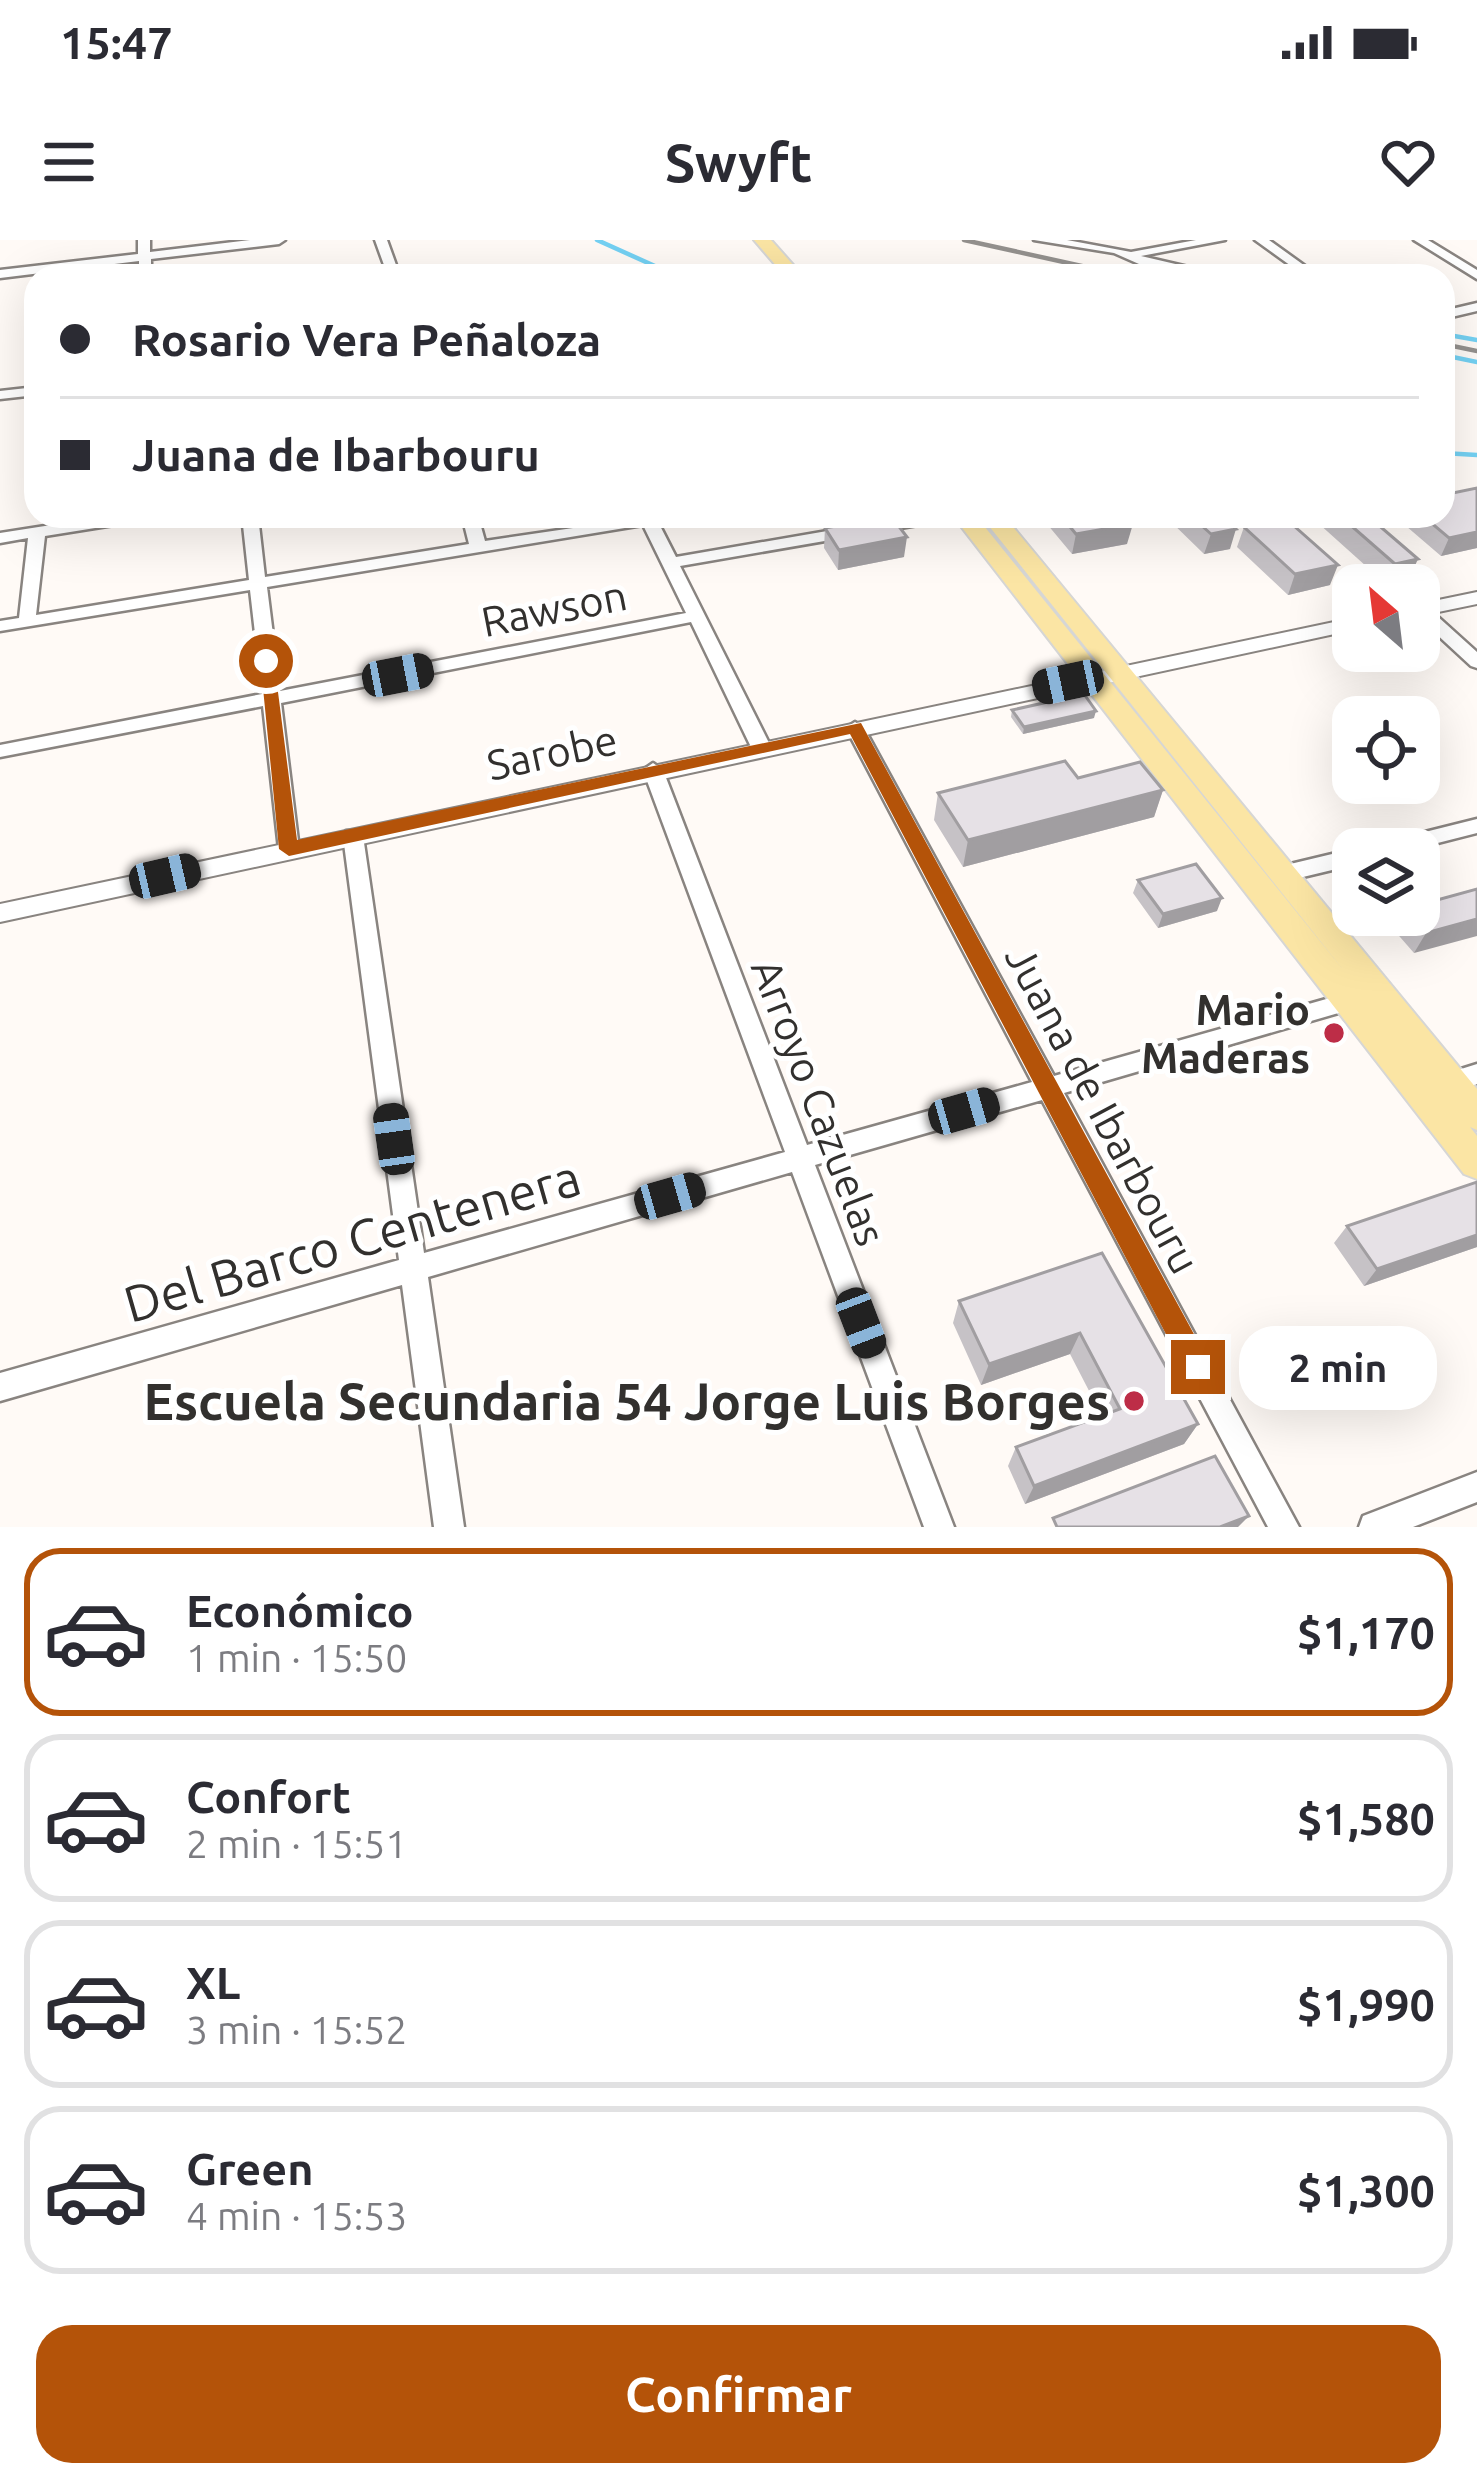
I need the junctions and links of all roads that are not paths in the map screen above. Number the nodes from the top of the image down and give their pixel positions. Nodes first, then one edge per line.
1 (144, 240) edge
2 (279, 240) edge
3 (742, 240) edge
4 (762, 240) edge
5 (1040, 240) edge
6 (1104, 240) edge
7 (1219, 240) edge
8 (1261, 240) edge
9 (1420, 240) edge
10 (1120, 252) junction
11 (144, 256) junction
12 (80, 264) edge
13 (144, 264) edge
14 (762, 264) edge
15 (783, 264) edge
16 (1170, 264) edge
17 (1296, 264) edge
18 (1477, 275) edge
19 (62, 528) edge
20 (251, 528) edge
21 (473, 528) edge
22 (587, 528) edge
23 (653, 528) edge
24 (872, 528) edge
25 (975, 528) edge
26 (1001, 528) edge
27 (37, 532) junction
28 (0, 538) edge
29 (478, 546) junction
30 (672, 563) junction
31 (257, 584) junction
32 (1477, 598) edge
33 (1440, 606) edge
34 (697, 616) junction
35 (27, 621) junction
36 (0, 626) edge
37 (1332, 628) edge
38 (1440, 629) edge
39 (1477, 662) edge
40 (1109, 674) junction
41 (270, 700) junction
42 (855, 728) junction
43 (760, 747) junction
44 (0, 751) edge
45 (653, 770) junction
46 (1477, 826) edge
47 (1440, 835) edge
48 (352, 836) junction
49 (289, 849) junction
50 (1332, 862) edge
51 (1282, 874) junction
52 (0, 913) edge
53 (1351, 1001) junction
54 (1464, 1078) edge
55 (1047, 1087) junction
56 (1477, 1115) edge
57 (798, 1160) junction
58 (1477, 1163) edge
59 (412, 1269) junction
60 (0, 1387) edge
61 (1477, 1486) edge
62 (449, 1527) edge
63 (939, 1527) edge
64 (1284, 1527) edge
65 (1374, 1527) edge

1 - 11 street
2 - 11 street
3 - 14 main road
4 - 15 main road
5 - 10 street
6 - 10 street
7 - 10 street
8 - 17 street
9 - 18 street
10 - 16 street
11 - 12 street
11 - 13 street
19 - 27 street
20 - 31 street
21 - 29 street
22 - 29 street
23 - 30 street
24 - 30 street
25 - 40 main road
26 - 40 main road
27 - 28 street
27 - 35 street
29 - 31 street
30 - 34 street
31 - 35 street
31 - 41 street
32 - 33 street
34 - 41 street, Rawson
34 - 43 street
35 - 36 street
37 - 40 street, Sarobe
38 - 39 street
40 - 42 street, Sarobe
40 - 51 main road
40 - 53 main road
41 - 44 street, Rawson
41 - 49 street
42 - 43 street, Sarobe
42 - 55 street, Juana de Ibarbouru
43 - 45 street, Sarobe
45 - 48 street, Sarobe
45 - 57 street, Arroyo Cazuelas
46 - 47 street
48 - 49 street, Sarobe
48 - 59 street
49 - 52 street, Sarobe
50 - 51 street
51 - 54 main road
53 - 55 street, Del Barco Centenera
53 - 58 main road
54 - 56 main road
55 - 57 street, Del Barco Centenera
55 - 64 street, Juana de Ibarbouru
57 - 59 street, Del Barco Centenera
57 - 63 street, Arroyo Cazuelas
59 - 60 street, Del Barco Centenera
59 - 62 street
61 - 65 street

